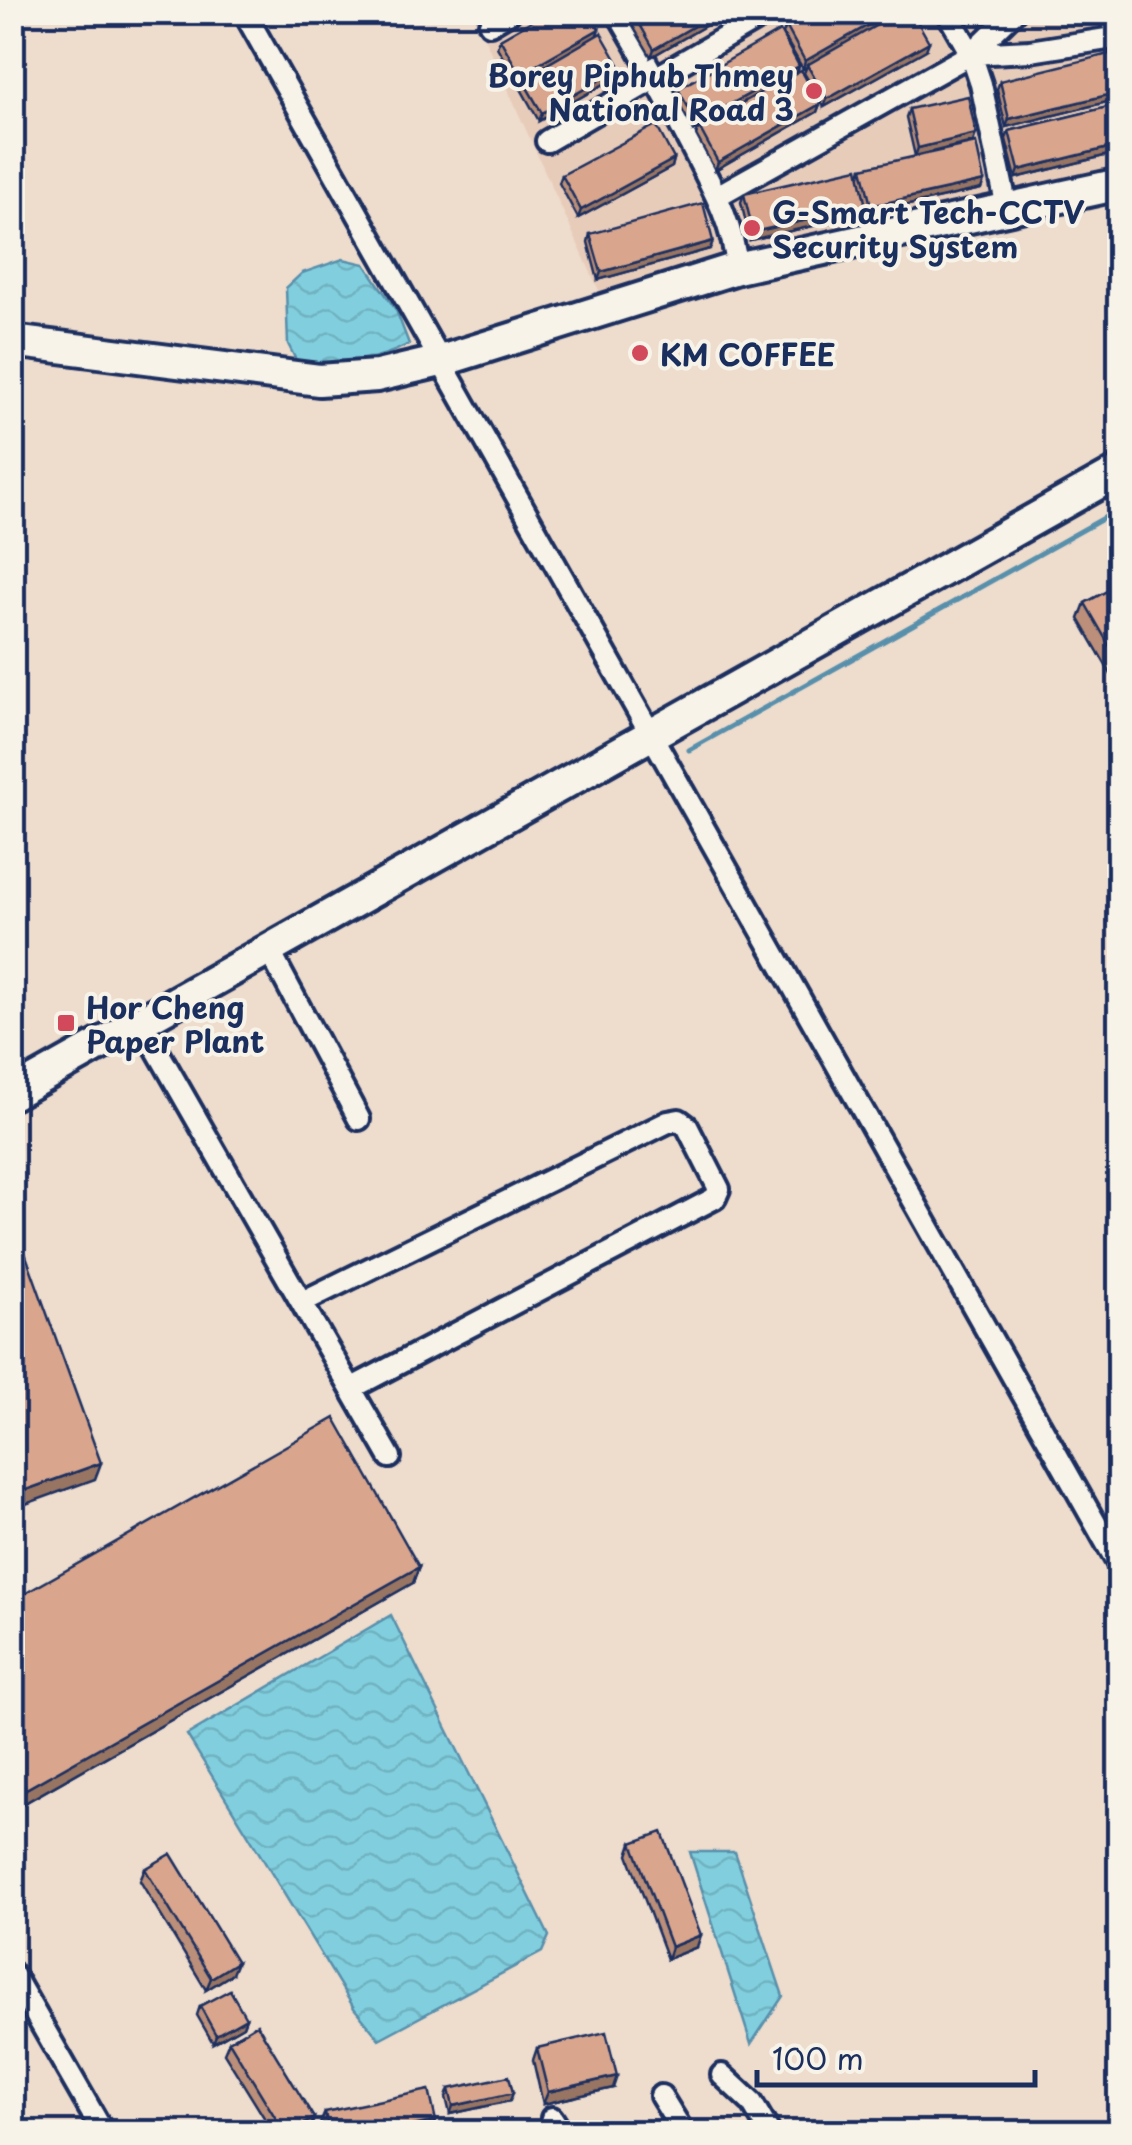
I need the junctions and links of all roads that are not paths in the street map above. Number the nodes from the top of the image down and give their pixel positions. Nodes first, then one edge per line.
1 (244, 12) edge
2 (510, 12) edge
3 (617, 12) edge
4 (769, 12) edge
5 (946, 12) edge
6 (1014, 12) edge
7 (1107, 12) edge
8 (490, 24) dead end
9 (1120, 36) edge
10 (971, 54) junction
11 (656, 78) junction
12 (547, 141) dead end
13 (1120, 184) edge
14 (717, 196) junction
15 (1007, 208) junction
16 (737, 268) junction
17 (12, 341) edge
18 (441, 361) junction
19 (1120, 471) edge
20 (651, 734) junction
21 (269, 950) junction
22 (142, 1022) junction
23 (12, 1094) edge
24 (359, 1118) dead end
25 (302, 1302) junction
26 (352, 1388) junction
27 (390, 1457) dead end
28 (1120, 1566) edge
29 (12, 1972) edge
30 (722, 2076) dead end
31 (661, 2096) dead end
32 (102, 2132) edge
33 (682, 2132) edge
34 (770, 2132) edge

1 - 18 street
2 - 8 street
3 - 11 street
4 - 11 street
5 - 10 street
6 - 10 street
7 - 9 street
9 - 10 street
10 - 14 street
10 - 15 street
11 - 12 street
11 - 14 street
13 - 15 main road
14 - 16 street
15 - 16 main road
16 - 18 main road
17 - 18 main road
18 - 20 street
19 - 20 main road
20 - 21 main road
20 - 28 street
21 - 22 main road
21 - 24 street
22 - 23 main road
22 - 25 street
25 - 26 street
25 - 26 street
26 - 27 street
29 - 32 street
30 - 34 street
31 - 33 street

